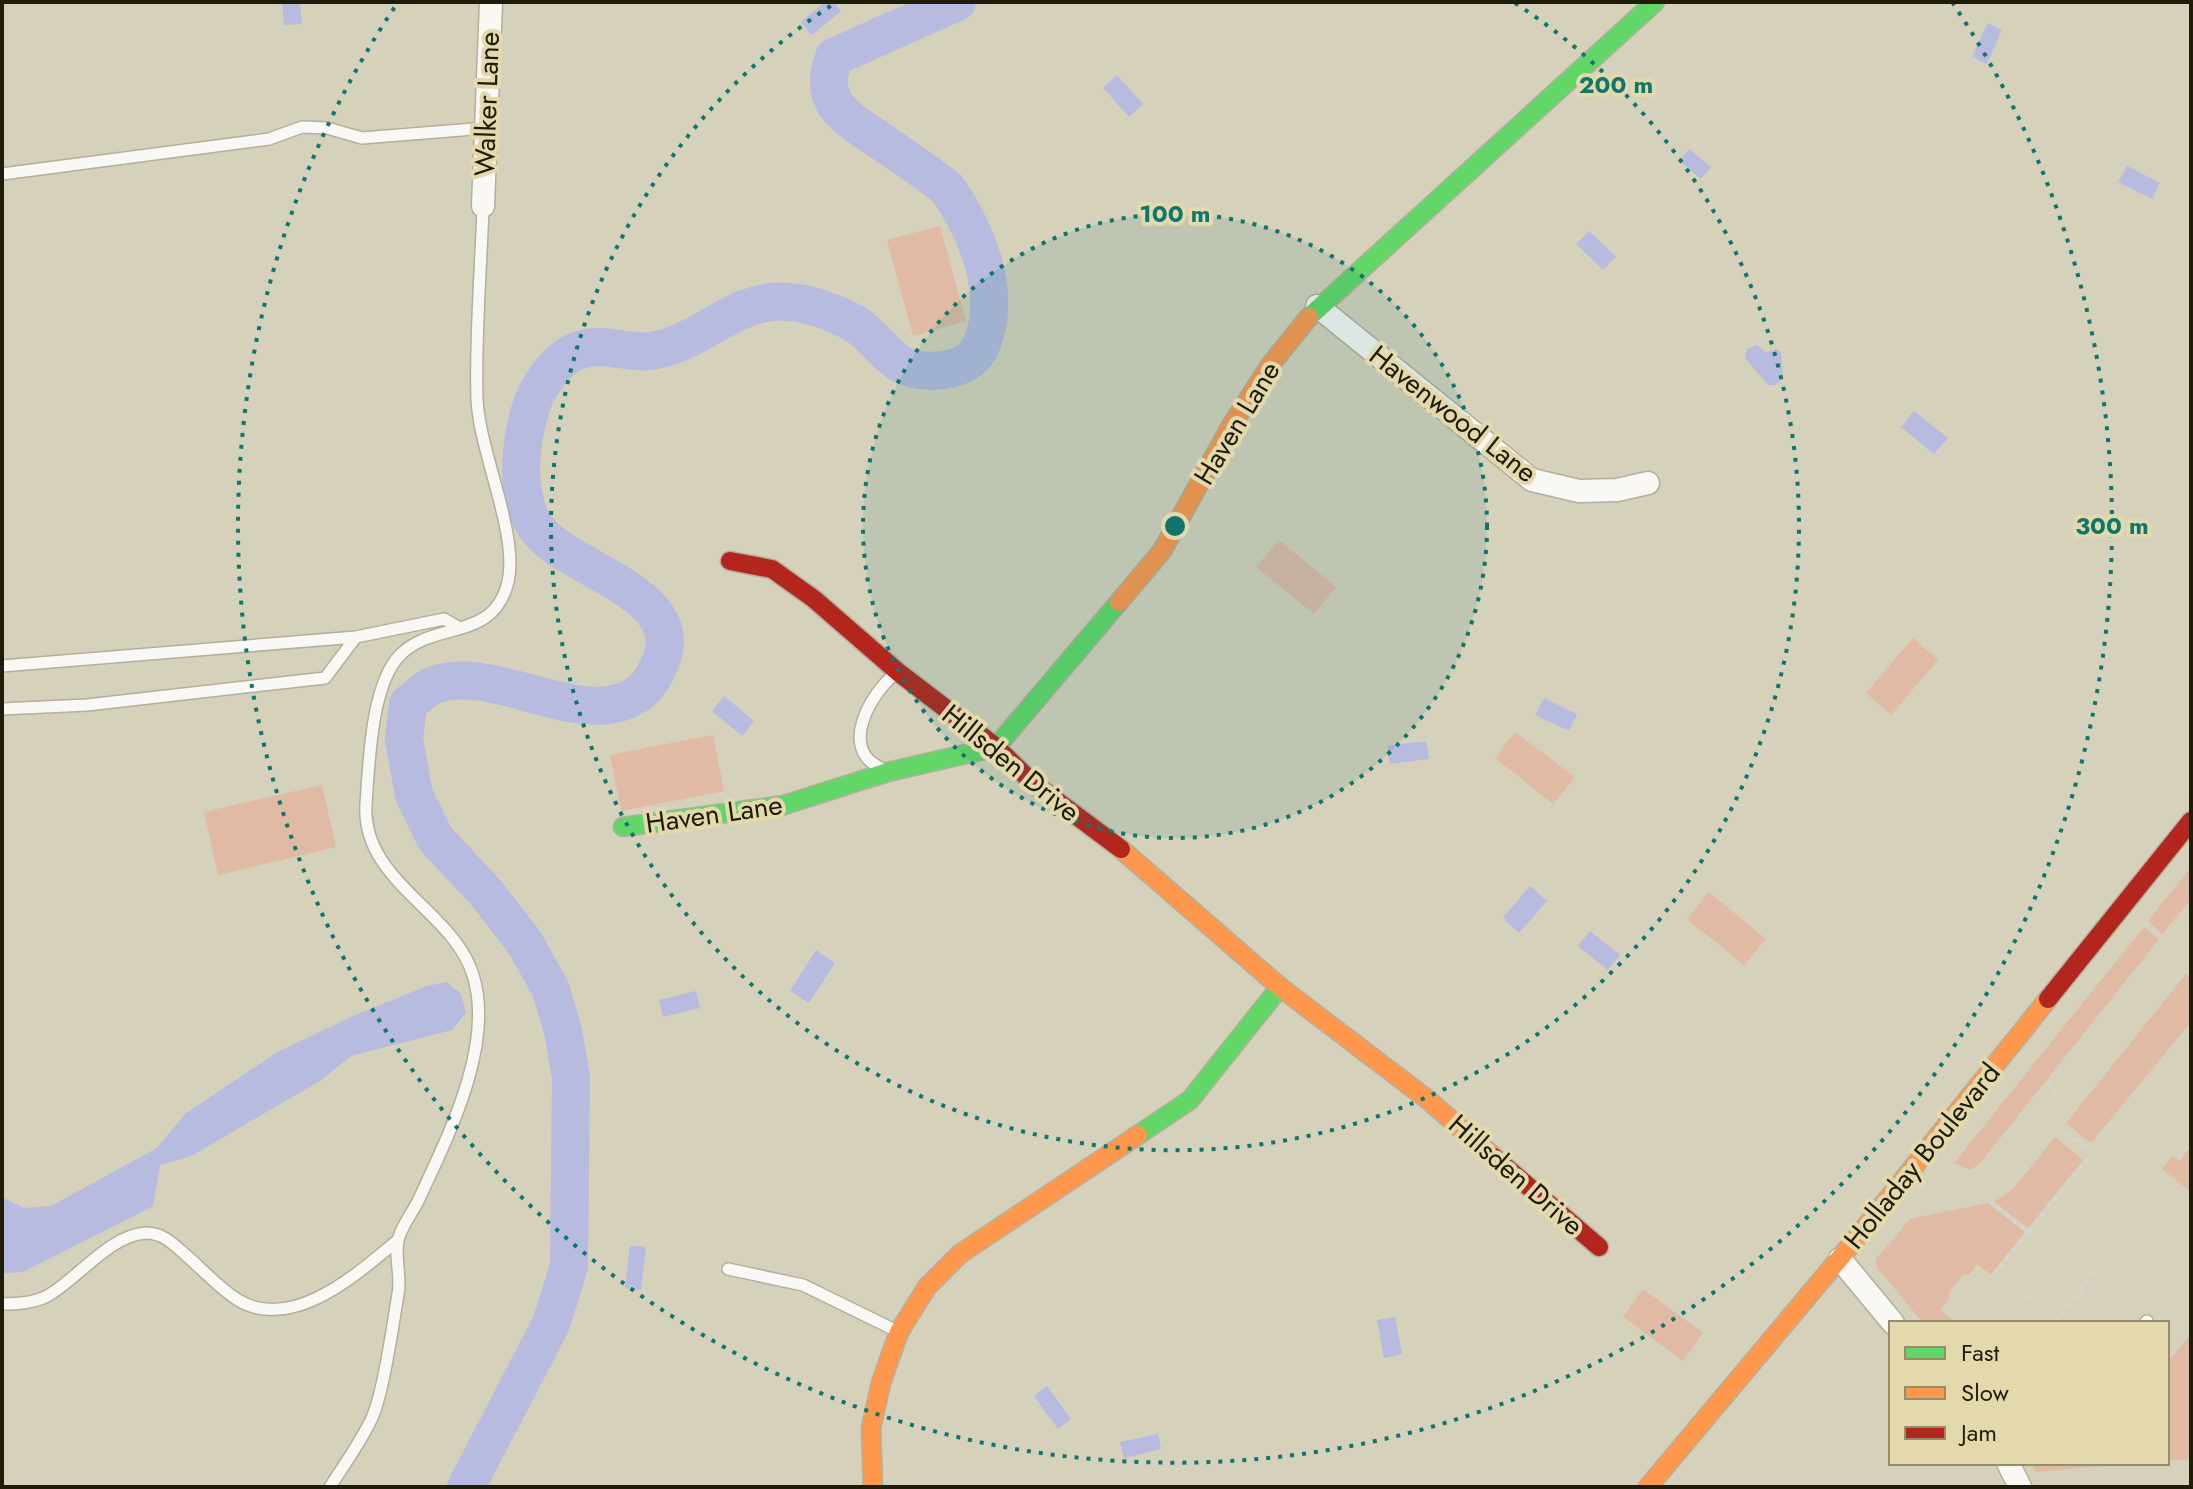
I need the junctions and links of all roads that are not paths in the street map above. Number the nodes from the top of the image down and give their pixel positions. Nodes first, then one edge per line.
1 (491, 2) edge
2 (1655, 2) edge
3 (486, 128) junction
4 (2, 174) edge
5 (483, 206) joint
6 (1317, 306) junction
7 (1648, 483) dead end
8 (730, 561) dead end
9 (460, 628) junction
10 (356, 637) junction
11 (2, 666) edge
12 (898, 672) junction
13 (2, 709) edge
14 (996, 747) junction
15 (888, 772) junction
16 (2191, 821) edge
17 (623, 827) dead end
18 (1280, 987) junction
19 (398, 1240) junction
20 (1599, 1247) dead end
21 (1840, 1259) junction
22 (728, 1269) dead end
23 (2, 1304) edge
24 (1891, 1321) edge
25 (899, 1332) junction
26 (2009, 1465) edge
27 (330, 1487) edge
28 (873, 1487) edge
29 (1648, 1487) edge
30 (2020, 1487) edge

1 - 3 street, Walker Lane
2 - 6 street, Haven Lane
3 - 4 lane
3 - 5 street, Walker Lane
5 - 9 lane
6 - 7 street, Havenwood Lane
6 - 14 street, Haven Lane
8 - 12 street, Hillsden Drive
9 - 10 lane
9 - 19 lane
10 - 11 lane
10 - 13 lane
12 - 14 street, Hillsden Drive
12 - 15 lane
14 - 15 street, Haven Lane
14 - 18 street, Hillsden Drive
15 - 17 street, Haven Lane
16 - 21 street, Holladay Boulevard
18 - 20 street, Hillsden Drive
18 - 25 street
19 - 23 lane
19 - 27 lane
21 - 24 street
21 - 29 street, Holladay Boulevard
22 - 25 lane
25 - 28 street
26 - 30 street

